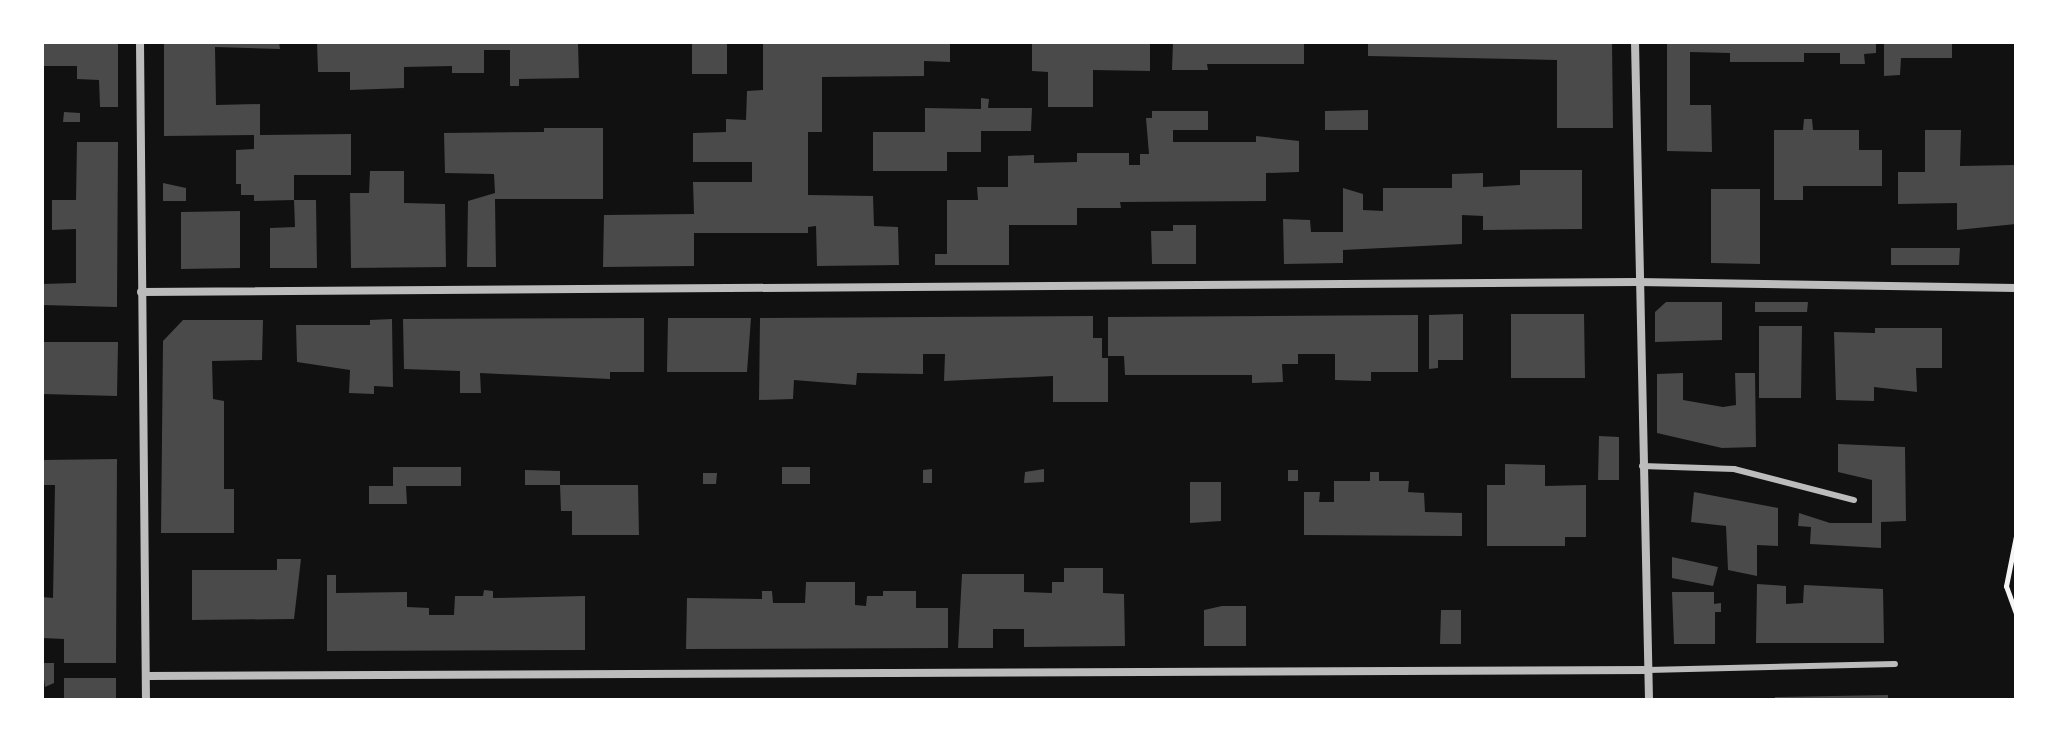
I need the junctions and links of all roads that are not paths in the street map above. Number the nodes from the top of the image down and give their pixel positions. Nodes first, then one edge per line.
1 (140, 42) edge
2 (1635, 42) edge
3 (1637, 282) junction
4 (2016, 288) edge
5 (141, 292) junction
6 (1642, 466) junction
7 (1854, 500) dead end
8 (1895, 664) dead end
9 (1648, 670) junction
10 (146, 676) junction
11 (146, 700) edge
12 (1649, 700) edge

1 - 5 street
2 - 3 street
3 - 4 street
3 - 5 street
3 - 6 street
5 - 10 street
6 - 7 lane
6 - 9 street
8 - 9 lane
9 - 10 street
9 - 12 street
10 - 11 street

